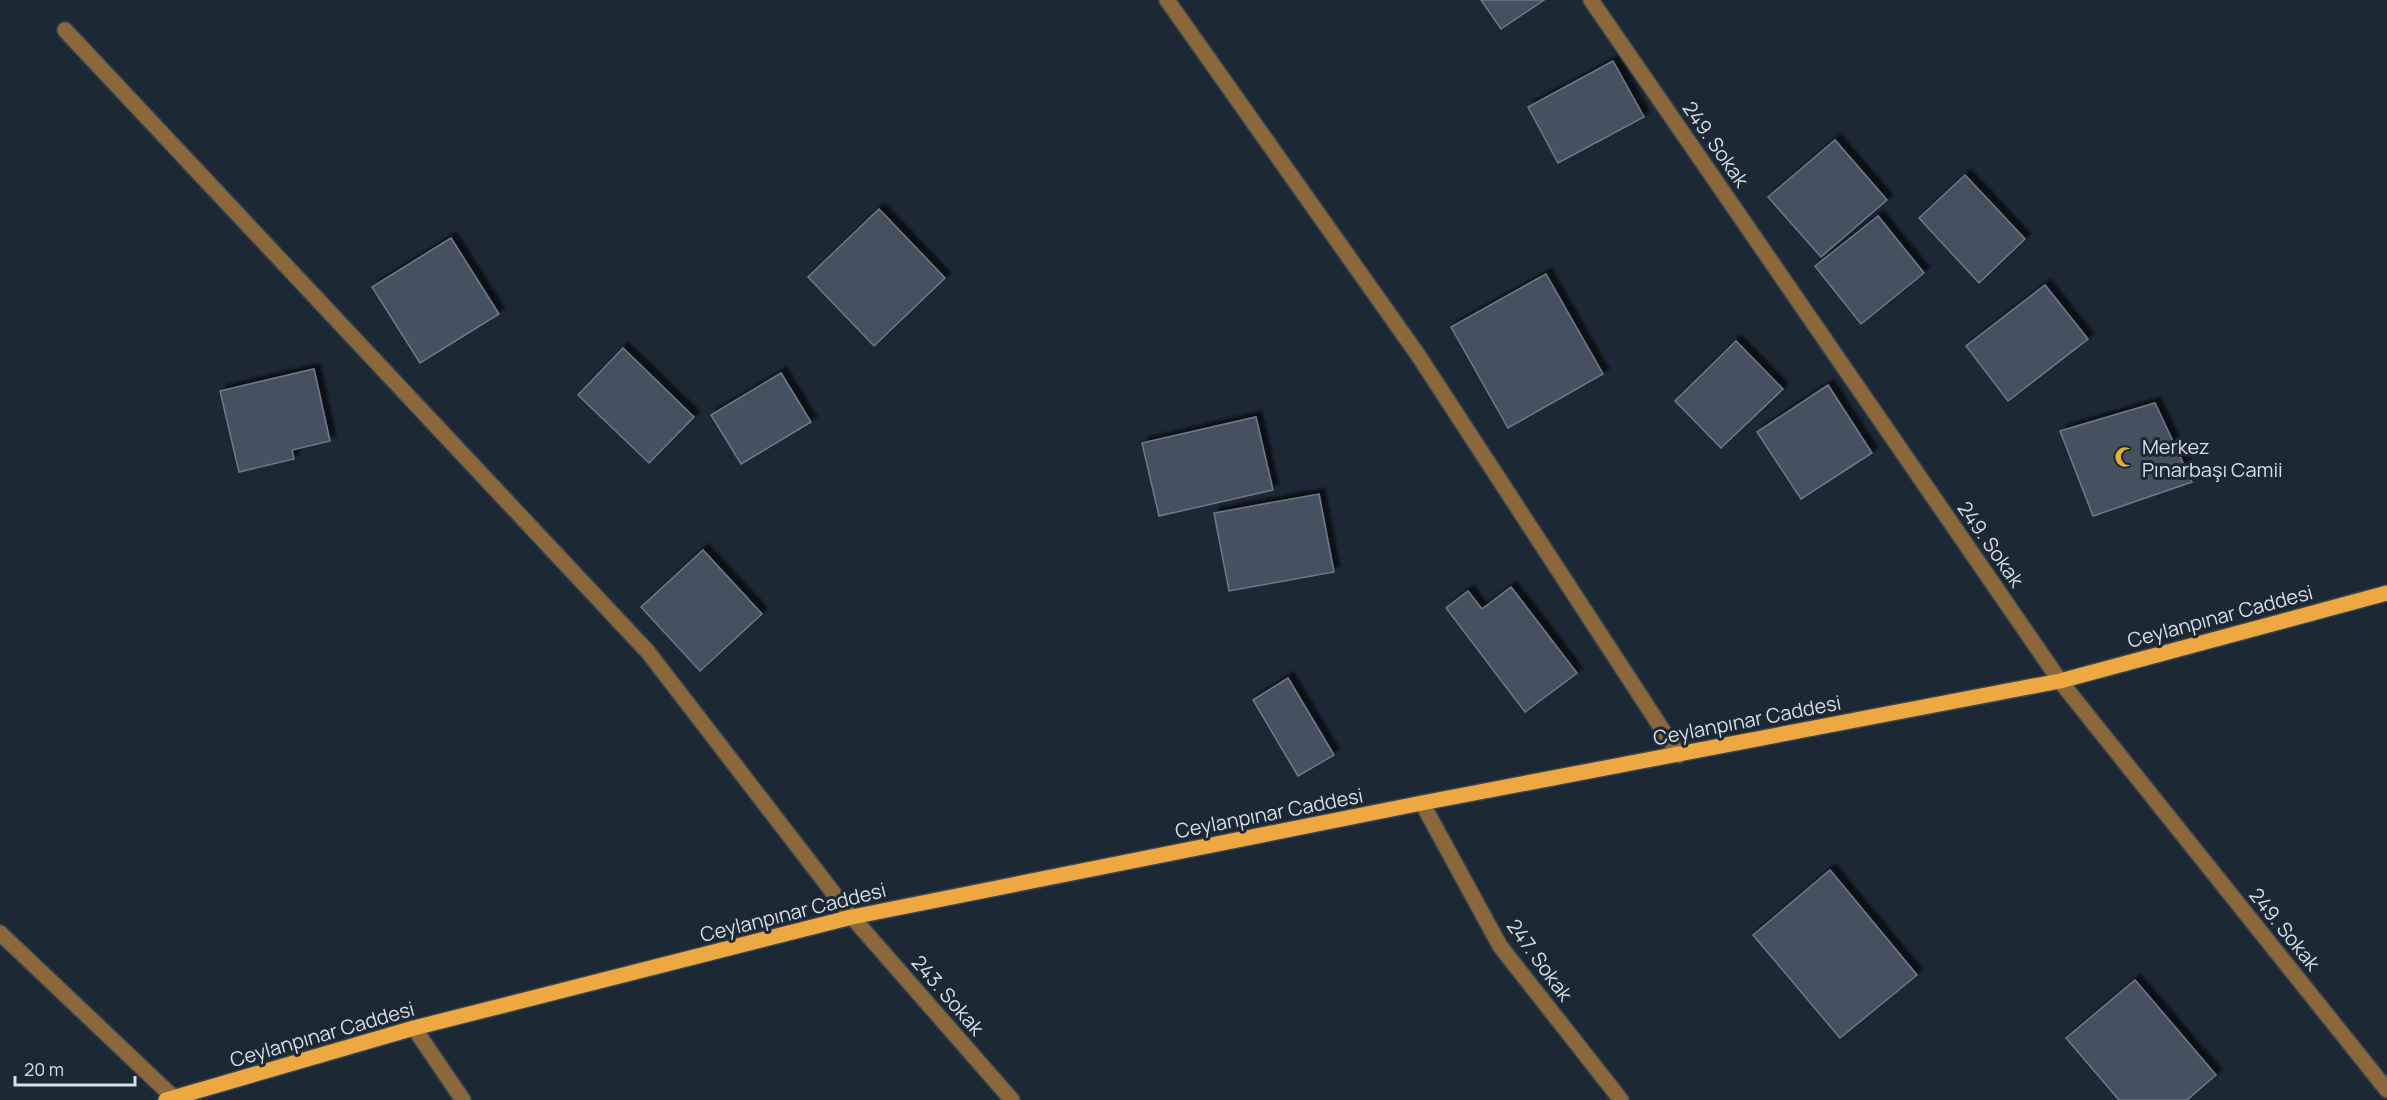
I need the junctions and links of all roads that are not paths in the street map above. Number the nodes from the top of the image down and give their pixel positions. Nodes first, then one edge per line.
1 (1167, 0) edge
2 (1591, 0) edge
3 (65, 30) dead end
4 (2387, 594) edge
5 (2060, 681) junction
6 (1679, 755) junction
7 (1422, 803) junction
8 (852, 917) junction
9 (0, 933) edge
10 (414, 1028) junction
11 (2387, 1090) edge
12 (170, 1099) edge
13 (464, 1100) edge
14 (1012, 1100) edge
15 (1621, 1100) edge

1 - 6 street
2 - 5 street, 249. Sokak
3 - 8 street, 243. Sokak
4 - 5 main road, Ceylanpınar Caddesi
5 - 6 main road, Ceylanpınar Caddesi
5 - 11 street, 249. Sokak
6 - 7 main road, Ceylanpınar Caddesi
7 - 8 main road, Ceylanpınar Caddesi
7 - 15 street, 247. Sokak
8 - 10 main road, Ceylanpınar Caddesi
8 - 14 street, 243. Sokak
9 - 12 street
10 - 12 main road, Ceylanpınar Caddesi
10 - 13 street

